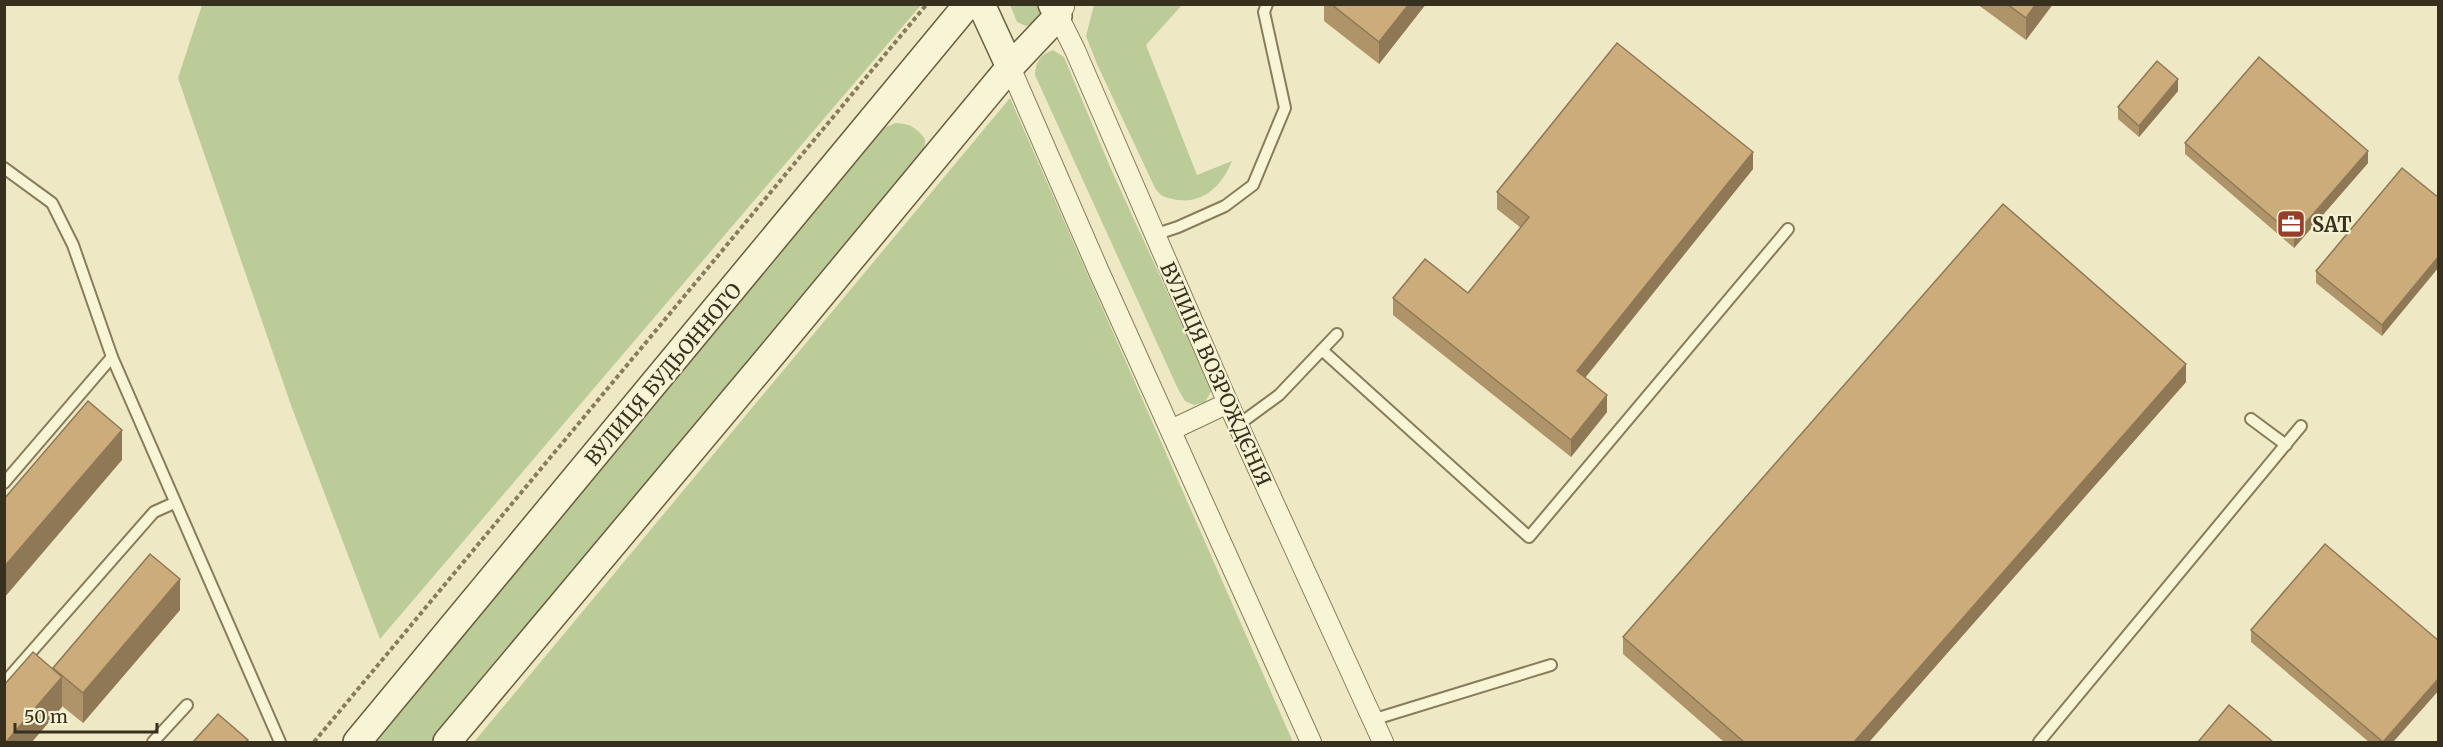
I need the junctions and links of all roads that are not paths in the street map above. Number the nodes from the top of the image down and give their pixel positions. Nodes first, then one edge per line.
1 (968, 4) edge
2 (981, 4) edge
3 (1267, 4) edge
4 (1058, 8) edge
5 (1010, 67) junction
6 (4, 168) edge
7 (1788, 229) dead end
8 (1154, 235) junction
9 (1337, 334) dead end
10 (1322, 350) junction
11 (112, 357) junction
12 (1228, 403) junction
13 (2251, 419) dead end
14 (1238, 425) junction
15 (2301, 426) dead end
16 (1171, 430) junction
17 (2286, 445) junction
18 (4, 483) edge
19 (174, 502) junction
20 (1551, 665) dead end
21 (4, 683) edge
22 (187, 705) dead end
23 (1372, 720) junction
24 (153, 742) edge
25 (280, 742) edge
26 (357, 742) edge
27 (447, 742) edge
28 (1311, 742) edge
29 (1383, 742) edge
30 (2039, 742) edge

1 - 26 main road, ВУЛИЦЯ БУДЬОННОГО
2 - 5 main road
3 - 8 lane
4 - 5 main road
4 - 8 street, ВУЛИЦЯ ВОЗРОЖДЄНІЯ
5 - 16 street
5 - 27 main road
6 - 11 lane
7 - 10 lane
8 - 12 street, ВУЛИЦЯ ВОЗРОЖДЄНІЯ
9 - 10 lane
10 - 14 lane
11 - 18 lane
11 - 19 lane
12 - 14 street, ВУЛИЦЯ ВОЗРОЖДЄНІЯ
12 - 16 street
13 - 17 lane
14 - 23 street, ВУЛИЦЯ ВОЗРОЖДЄНІЯ
15 - 17 lane
16 - 28 street
17 - 30 lane
19 - 21 lane
19 - 25 lane
20 - 23 lane
22 - 24 lane
23 - 29 street, ВУЛИЦЯ ВОЗРОЖДЄНІЯ

